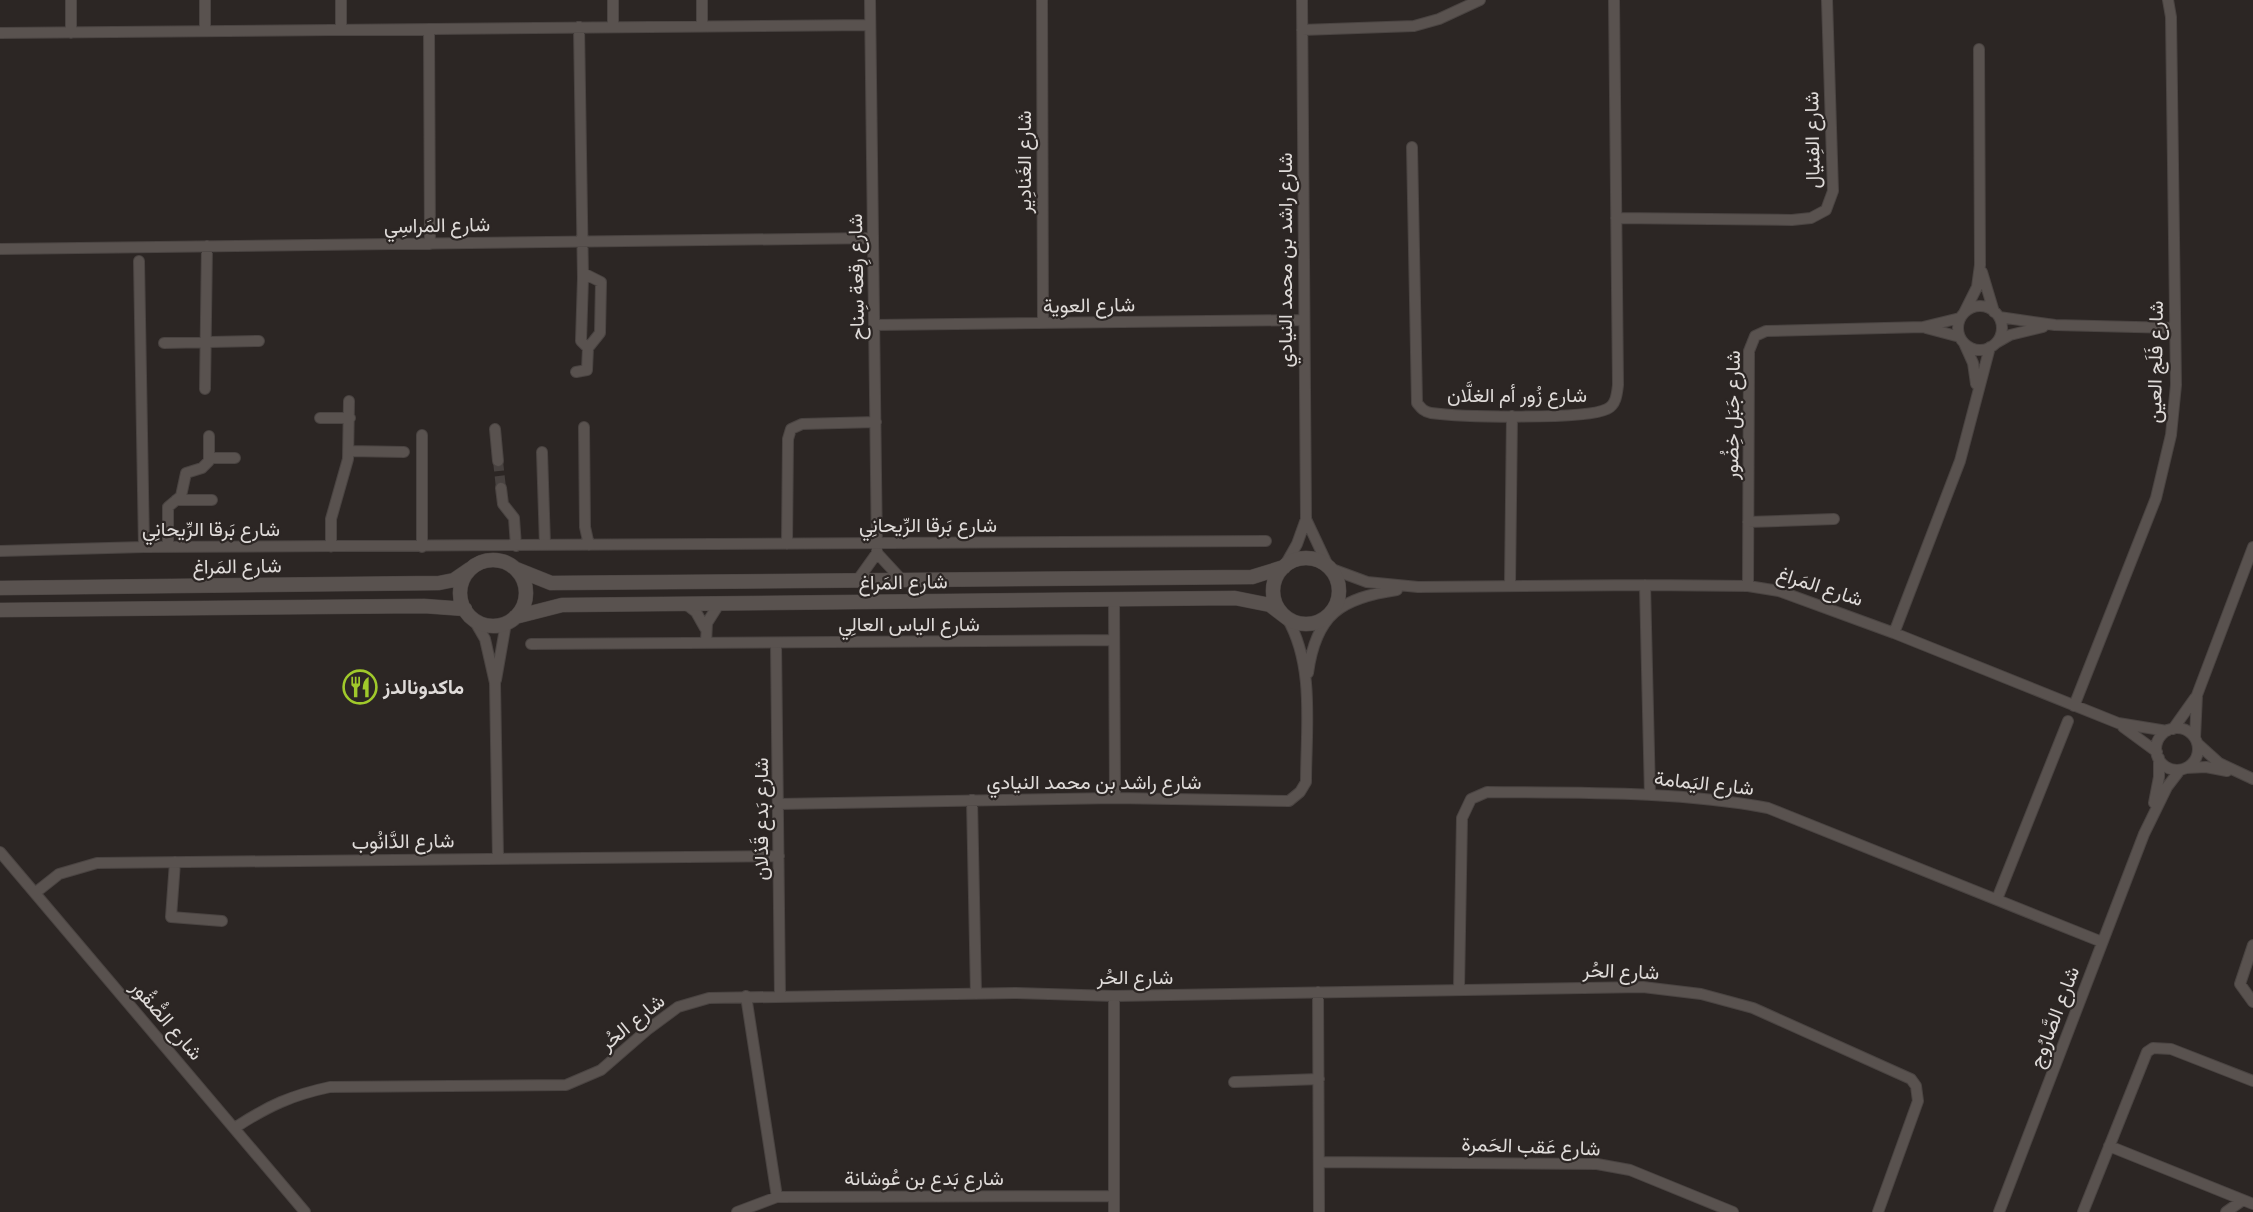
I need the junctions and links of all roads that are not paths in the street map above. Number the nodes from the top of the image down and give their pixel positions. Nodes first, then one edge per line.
1 (71, 0) edge
2 (205, 0) edge
3 (342, 0) edge
4 (614, 0) edge
5 (702, 0) edge
6 (870, 0) edge
7 (1042, 0) edge
8 (1302, 0) edge
9 (1480, 0) edge
10 (1614, 0) edge
11 (1827, 0) edge
12 (2168, 0) edge
13 (870, 25) junction
14 (579, 27) junction
15 (613, 27) junction
16 (702, 27) junction
17 (341, 29) junction
18 (429, 29) junction
19 (1302, 30) junction
20 (205, 31) junction
21 (0, 33) edge
22 (71, 33) junction
23 (1979, 49) dead end
24 (1412, 147) dead end
25 (1616, 219) junction
26 (873, 238) junction
27 (582, 242) junction
28 (430, 244) junction
29 (207, 246) junction
30 (0, 249) edge
31 (139, 261) dead end
32 (1980, 266) junction
33 (583, 273) junction
34 (1996, 314) junction
35 (1962, 316) junction
36 (1304, 320) junction
37 (1043, 323) junction
38 (874, 325) junction
39 (2055, 325) junction
40 (1923, 327) junction
41 (2175, 328) junction
42 (1962, 340) junction
43 (259, 341) dead end
44 (164, 342) dead end
45 (206, 342) junction
46 (1993, 345) junction
47 (588, 348) junction
48 (576, 372) dead end
49 (205, 390) dead end
50 (1977, 390) junction
51 (349, 401) dead end
52 (1512, 417) junction
53 (320, 418) dead end
54 (350, 418) junction
55 (876, 423) junction
56 (584, 427) dead end
57 (495, 429) dead end
58 (422, 435) dead end
59 (209, 436) dead end
60 (349, 451) junction
61 (404, 452) dead end
62 (542, 452) dead end
63 (210, 458) junction
64 (235, 458) dead end
65 (498, 462) tunnel mouth
66 (501, 488) tunnel mouth
67 (176, 500) junction
68 (212, 500) dead end
69 (1306, 519) junction
70 (1834, 519) dead end
71 (1748, 522) junction
72 (1266, 541) dead end
73 (788, 543) junction
74 (545, 545) junction
75 (589, 545) junction
76 (516, 546) junction
77 (144, 547) junction
78 (168, 547) junction
79 (331, 547) junction
80 (422, 547) junction
81 (2253, 547) edge
82 (877, 548) junction
83 (0, 551) edge
84 (1284, 567) junction
85 (1329, 568) junction
86 (470, 569) junction
87 (516, 569) junction
88 (901, 579) junction
89 (857, 580) junction
90 (0, 581) edge
91 (1510, 585) junction
92 (1645, 585) junction
93 (1418, 586) junction
94 (1748, 586) junction
95 (7, 588) edge
96 (1114, 599) junction
97 (719, 604) junction
98 (687, 605) junction
99 (0, 610) edge
100 (470, 614) junction
101 (1328, 616) junction
102 (1287, 618) junction
103 (511, 620) junction
104 (705, 628) junction
105 (1894, 633) junction
106 (1113, 640) junction
107 (706, 643) junction
108 (776, 643) junction
109 (531, 644) dead end
110 (495, 683) junction
111 (1306, 688) junction
112 (2197, 695) junction
113 (2074, 706) junction
114 (2068, 721) dead end
115 (2118, 723) junction
116 (2170, 730) junction
117 (2196, 741) junction
118 (2158, 755) junction
119 (2183, 769) junction
120 (2242, 774) junction
121 (2253, 779) edge
122 (1650, 795) junction
123 (1115, 798) junction
124 (972, 800) junction
125 (779, 804) junction
126 (2144, 834) junction
127 (0, 852) edge
128 (780, 856) junction
129 (498, 858) junction
130 (176, 862) junction
131 (35, 893) junction
132 (1998, 899) junction
133 (222, 921) dead end
134 (2102, 942) junction
135 (2253, 945) edge
136 (1459, 988) junction
137 (1318, 992) junction
138 (976, 994) junction
139 (746, 996) junction
140 (780, 996) junction
141 (1114, 996) junction
142 (2253, 1002) edge
143 (1319, 1079) junction
144 (2253, 1081) edge
145 (1234, 1082) dead end
146 (236, 1127) junction
147 (2109, 1146) junction
148 (1319, 1162) junction
149 (1114, 1196) junction
150 (777, 1197) junction
151 (2248, 1202) edge
152 (305, 1212) edge
153 (737, 1212) edge
154 (1114, 1212) edge
155 (1319, 1212) edge
156 (1733, 1212) edge
157 (1878, 1212) edge
158 (1999, 1212) edge
159 (2083, 1212) edge
160 (2226, 1212) edge

1 - 22 street
2 - 20 street
3 - 17 street
4 - 15 street
5 - 16 street
6 - 13 street, شارع رِقعة سِناح
7 - 37 street, شارع الغَنادِير
8 - 19 street, شارع راشد بن محمد النيادي
9 - 19 street
10 - 25 street, شارع زُور أم الغلَّان
11 - 25 street, شارع الفِنيال
12 - 41 street, شارع فَلَج العين
13 - 16 street
13 - 26 street, شارع رِقعة سِناح
14 - 15 street
14 - 18 street
14 - 27 street
15 - 16 street
17 - 18 street
17 - 20 street
18 - 28 street
19 - 36 street, شارع راشد بن محمد النيادي
20 - 22 street
21 - 22 street
23 - 32 street
24 - 52 street, شارع زُور أم الغلَّان
25 - 52 street, شارع زُور أم الغلَّان
26 - 27 street, شارع المَراسِي
26 - 38 street, شارع رِقعة سِناح
27 - 28 street, شارع المَراسِي
27 - 33 street
28 - 29 street, شارع المَراسِي
29 - 30 street, شارع المَراسِي
29 - 45 street
31 - 77 street
32 - 34 street
32 - 35 street
33 - 47 street
33 - 47 street
34 - 35 street
34 - 39 street
34 - 46 street
35 - 40 street, شارع جَبَل خِضُور
35 - 42 street
36 - 37 street, شارع العوية
36 - 69 street, شارع راشد بن محمد النيادي
37 - 38 street, شارع العوية
38 - 55 street, شارع رِقعة سِناح
39 - 41 street
39 - 46 street
40 - 42 street, شارع جَبَل خِضُور
40 - 71 street, شارع جَبَل خِضُور
41 - 113 street, شارع فَلَج العين
42 - 46 street
42 - 50 street
43 - 45 street
44 - 45 street
45 - 49 street
46 - 50 street
47 - 48 street
50 - 105 street
51 - 54 street
52 - 91 street
53 - 54 street
54 - 60 street
55 - 73 street
55 - 82 street, شارع رِقعة سِناح
56 - 75 street
57 - 65 street
58 - 80 street
59 - 63 street
60 - 61 street
60 - 79 street
62 - 74 street
63 - 64 street
63 - 67 street
66 - 76 street
67 - 68 street
67 - 78 street
69 - 84 street, شارع راشد بن محمد النيادي
69 - 85 street, شارع راشد بن محمد النيادي
70 - 71 street
71 - 94 street, شارع جَبَل خِضُور
72 - 82 street, شارع بَرقا الرِّيحانِي
73 - 75 street, شارع بَرقا الرِّيحانِي
73 - 82 street, شارع بَرقا الرِّيحانِي
74 - 75 street, شارع بَرقا الرِّيحانِي
74 - 76 street, شارع بَرقا الرِّيحانِي
76 - 80 street, شارع بَرقا الرِّيحانِي
77 - 78 street, شارع بَرقا الرِّيحانِي
77 - 83 street, شارع بَرقا الرِّيحانِي
78 - 79 street, شارع بَرقا الرِّيحانِي
79 - 80 street, شارع بَرقا الرِّيحانِي
81 - 112 street
82 - 88 street
82 - 89 street
84 - 85 street
84 - 88 street, شارع المَراغ
84 - 102 street
85 - 93 street, شارع المَراغ
85 - 101 street
86 - 87 street
86 - 95 street, شارع المَراغ
86 - 100 street
87 - 89 street, شارع المَراغ
87 - 103 street
88 - 89 street, شارع المَراغ
90 - 95 street
91 - 92 street, شارع المَراغ
91 - 93 street, شارع المَراغ
92 - 94 street, شارع المَراغ
92 - 122 street
93 - 101 street, شارع المَراغ
94 - 105 street, شارع المَراغ
96 - 97 street, شارع المَراغ
96 - 102 street, شارع المَراغ
96 - 106 street
97 - 98 street, شارع المَراغ
97 - 104 street
98 - 103 street, شارع المَراغ
98 - 104 street
99 - 100 street
100 - 103 street
100 - 110 street
101 - 102 street
101 - 111 street, شارع راشد بن محمد النيادي
102 - 111 street, شارع راشد بن محمد النيادي
103 - 110 street
104 - 107 street
105 - 113 street, شارع المَراغ
106 - 108 street, شارع الياس العالِي
106 - 123 street
107 - 108 street, شارع الياس العالِي
107 - 109 street, شارع الياس العالِي
108 - 125 street, شارع بَدع قَذلان
110 - 129 street
111 - 123 street, شارع راشد بن محمد النيادي
112 - 116 street
112 - 117 street
113 - 115 street, شارع المَراغ
114 - 132 street
115 - 116 street, شارع المَراغ
115 - 118 street, شارع المَراغ
116 - 117 street
116 - 118 street
117 - 119 street
117 - 120 street
118 - 119 street
118 - 126 street, شارع الصَّارُوج
119 - 120 street
119 - 126 street, شارع الصَّارُوج
120 - 121 street
122 - 132 street, شارع اليَمامة
122 - 136 street, شارع اليَمامة
123 - 124 street, شارع راشد بن محمد النيادي
124 - 125 street, شارع راشد بن محمد النيادي
124 - 138 street
125 - 128 street, شارع بَدع قَذلان
126 - 134 street, شارع الصَّارُوج
127 - 131 street, شارع الصُّقُور
128 - 129 street, شارع الدَّانُوب
128 - 140 street, شارع بَدع قَذلان
129 - 130 street, شارع الدَّانُوب
130 - 131 street, شارع الدَّانُوب
130 - 133 street
131 - 146 street, شارع الصُّقُور
132 - 134 street, شارع اليَمامة
134 - 158 street, شارع الصَّارُوج
135 - 142 street
136 - 137 street, شارع الحُر
136 - 157 street, شارع الحُر
137 - 141 street, شارع الحُر
137 - 143 street
138 - 140 street, شارع الحُر
138 - 141 street, شارع الحُر
139 - 140 street, شارع الحُر
139 - 146 street, شارع الحُر
139 - 150 street
141 - 149 street
143 - 145 street
143 - 148 street
144 - 147 street
146 - 152 street, شارع الصُّقُور
147 - 151 street
147 - 159 street
148 - 155 street
148 - 156 street, شارع عَقب الحَمرة
149 - 150 street, شارع بَدع بن عُوشانة
149 - 154 street
150 - 153 street, شارع بَدع بن عُوشانة
151 - 160 street

